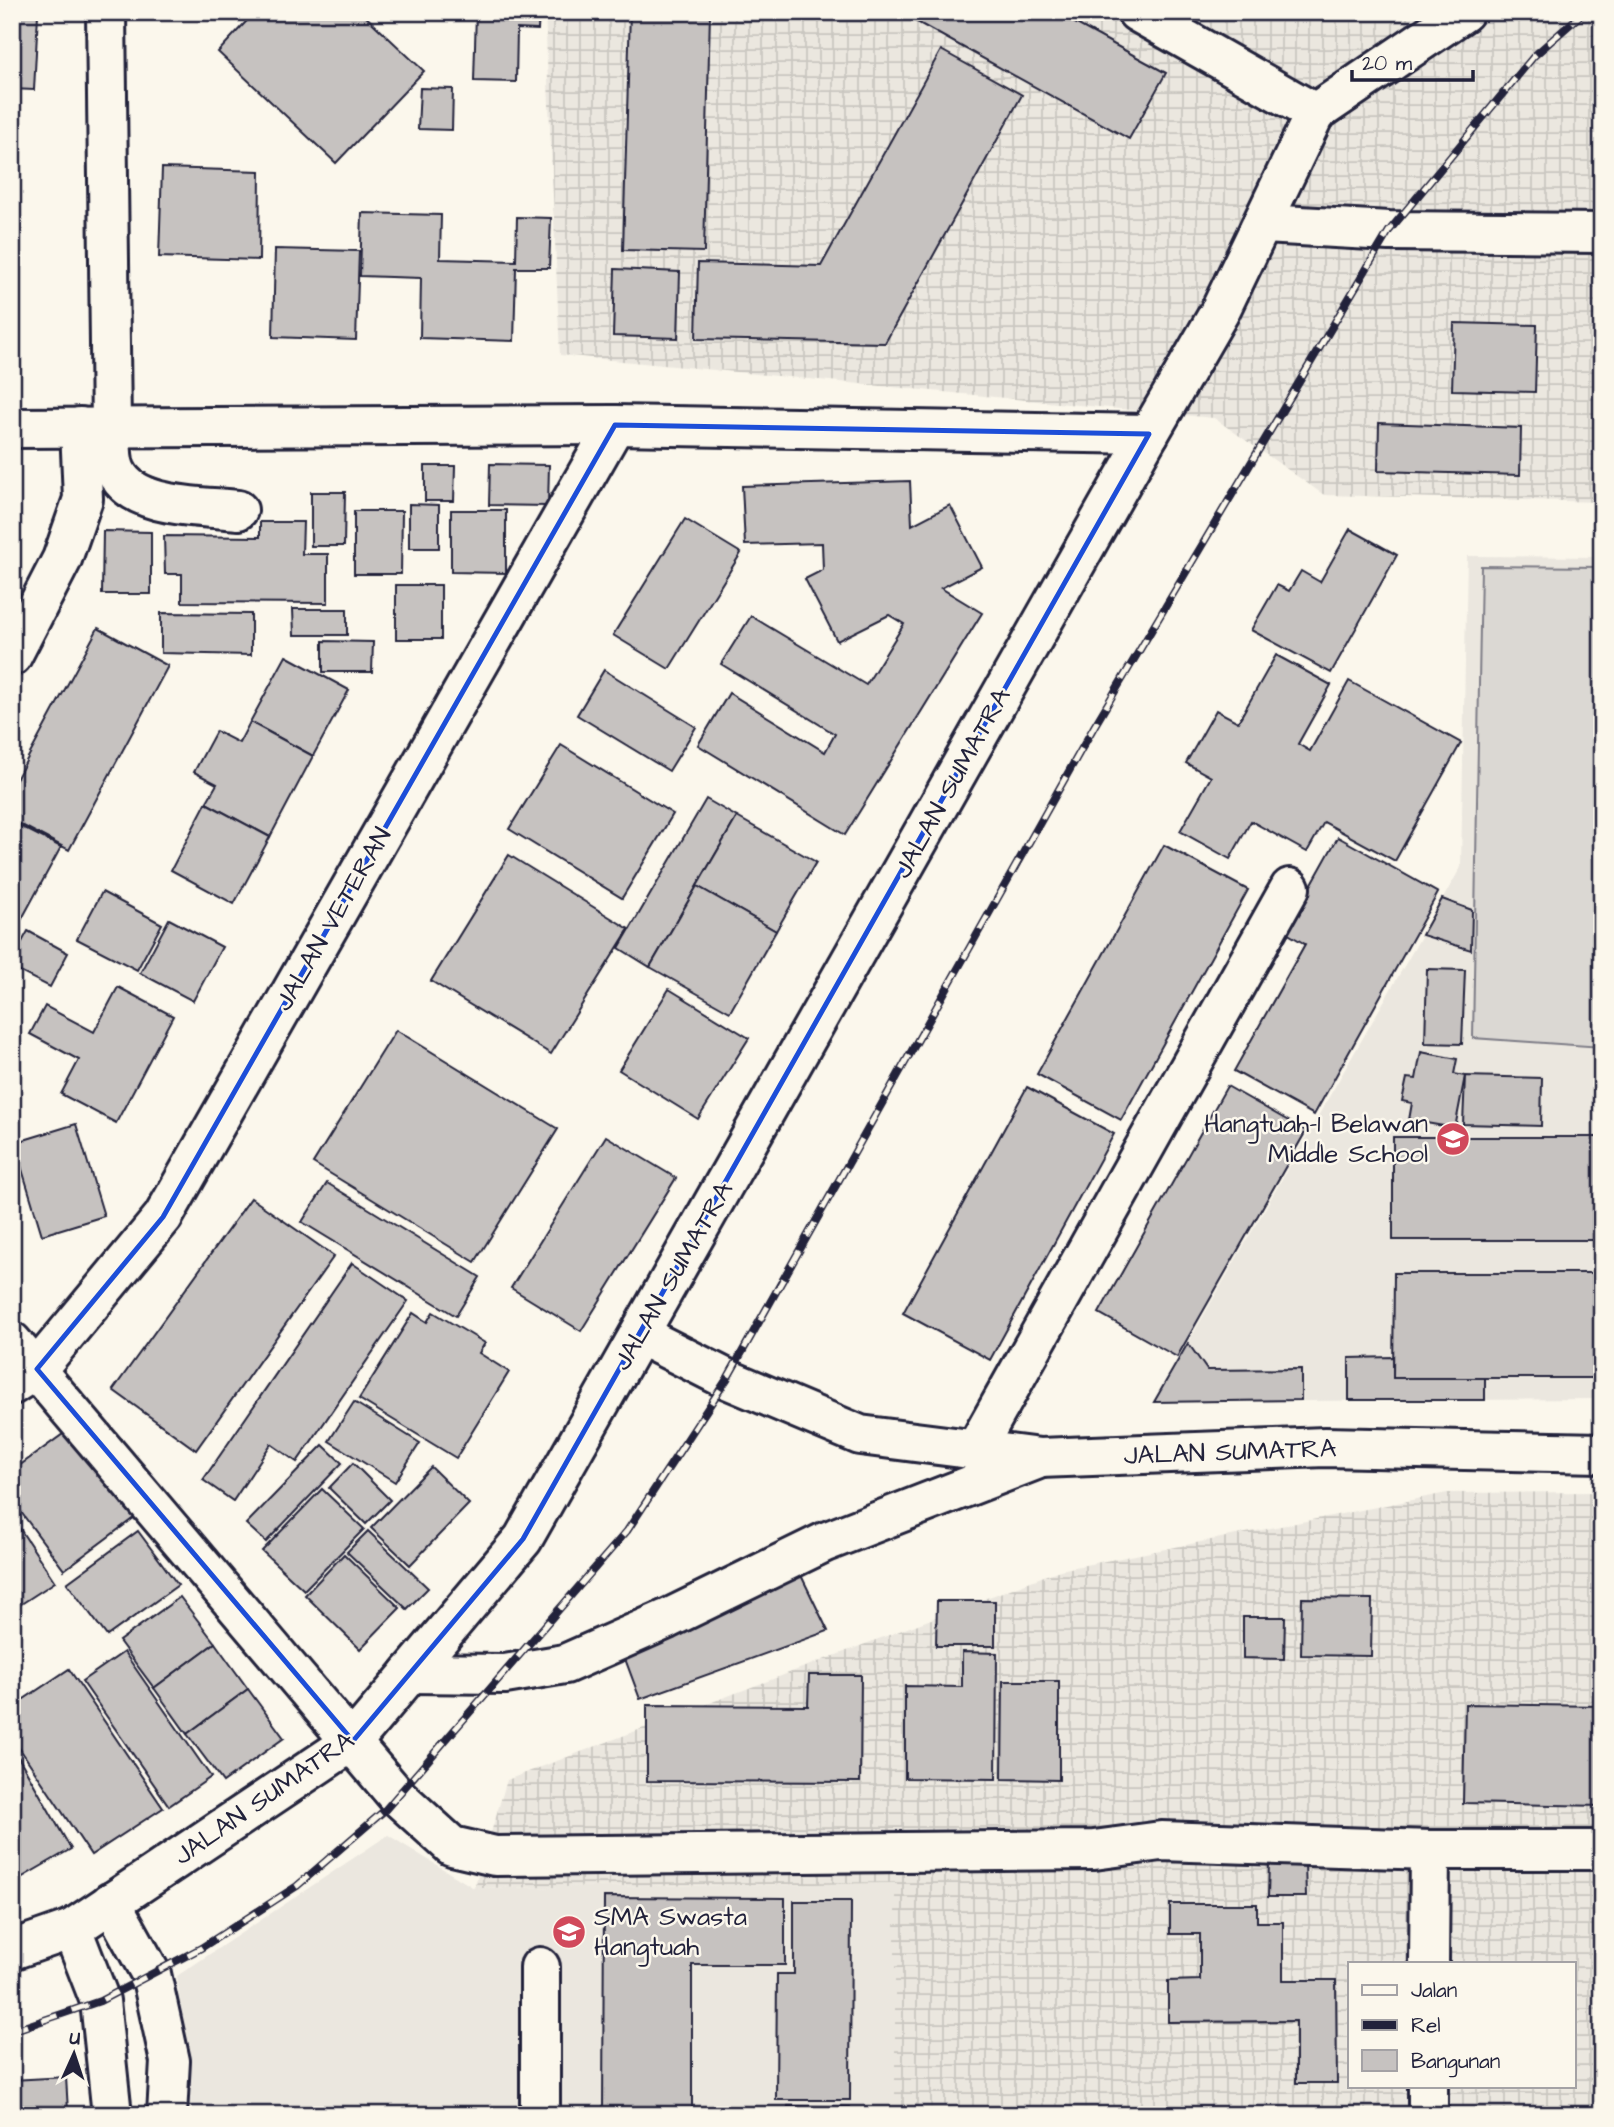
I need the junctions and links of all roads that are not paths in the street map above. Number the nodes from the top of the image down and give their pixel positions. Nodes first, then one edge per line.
1 (106, 12) edge
2 (1137, 12) edge
3 (1464, 12) edge
4 (1315, 113) junction
5 (1264, 224) junction
6 (1602, 233) edge
7 (615, 425) junction
8 (95, 427) junction
9 (12, 428) edge
10 (1149, 434) junction
11 (238, 510) dead end
12 (12, 656) edge
13 (1290, 888) dead end
14 (640, 1335) junction
15 (20, 1365) edge
16 (975, 1450) junction
17 (1602, 1453) edge
18 (1040, 1458) junction
19 (410, 1673) junction
20 (353, 1741) junction
21 (1430, 1850) junction
22 (1602, 1850) edge
23 (111, 1902) junction
24 (72, 1929) junction
25 (12, 1950) edge
26 (1429, 1962) edge
27 (540, 1967) dead end
28 (1428, 2088) edge
29 (112, 2115) edge
30 (167, 2115) edge
31 (540, 2115) edge
32 (1428, 2115) edge

1 - 8 main road
2 - 4 main road
3 - 4 main road
4 - 5 main road, JALAN SUMATRA
5 - 6 main road
5 - 10 main road, JALAN SUMATRA
7 - 8 main road
7 - 10 main road
7 - 15 main road, JALAN VETERAN
8 - 9 main road
8 - 11 main road
8 - 12 main road
10 - 14 main road, JALAN SUMATRA
13 - 16 main road
14 - 16 main road, JALAN SUMATRA
14 - 19 main road, JALAN SUMATRA
15 - 20 main road
16 - 18 main road, JALAN SUMATRA
17 - 18 main road, JALAN SUMATRA
18 - 19 main road
19 - 20 main road, JALAN SUMATRA
20 - 21 main road
20 - 23 main road, JALAN SUMATRA
21 - 22 main road
21 - 26 main road
23 - 24 main road, JALAN SUMATRA
23 - 30 main road
24 - 25 main road, JALAN SUMATRA
24 - 29 main road
27 - 31 main road
28 - 32 main road

